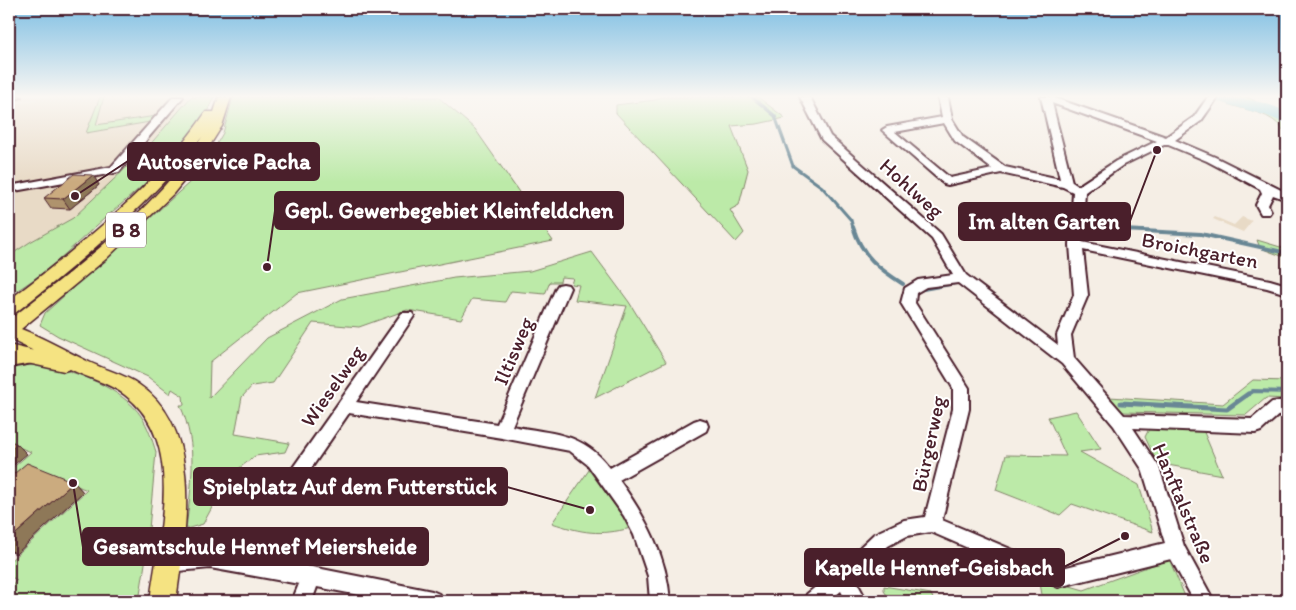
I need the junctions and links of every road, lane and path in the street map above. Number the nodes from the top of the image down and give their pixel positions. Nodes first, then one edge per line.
1 (153, 125) edge
2 (204, 125) edge
3 (215, 125) edge
4 (820, 125) edge
5 (912, 125) edge
6 (951, 125) edge
7 (1054, 125) edge
8 (1123, 125) edge
9 (1192, 125) edge
10 (1168, 142) junction
11 (1001, 170) junction
12 (1265, 186) junction
13 (1073, 188) junction
14 (9, 189) edge
15 (1287, 197) edge
16 (1265, 211) dead end
17 (1076, 245) junction
18 (961, 278) junction
19 (43, 283) junction
20 (563, 288) dead end
21 (1287, 290) edge
22 (9, 298) edge
23 (9, 309) edge
24 (407, 316) dead end
25 (9, 330) edge
26 (14, 356) edge
27 (1067, 360) junction
28 (84, 368) junction
29 (344, 406) junction
30 (1287, 406) edge
31 (1120, 421) junction
32 (700, 426) dead end
33 (502, 431) junction
34 (607, 478) junction
35 (293, 481) dead end
36 (932, 524) junction
37 (1176, 549) junction
38 (168, 564) junction
39 (312, 576) junction
40 (843, 577) junction
41 (163, 601) edge
42 (302, 601) edge
43 (429, 601) edge
44 (660, 601) edge
45 (814, 601) edge
46 (857, 601) edge
47 (1204, 601) edge

1 - 14 street
2 - 19 main road, B 8
3 - 25 main road, B 8
4 - 18 street, Hohlweg
5 - 11 street
6 - 11 street
7 - 13 street
8 - 10 street
9 - 10 street
10 - 12 street
10 - 13 street
11 - 13 street
12 - 15 street
12 - 16 street
13 - 17 street
17 - 21 street, Broichgarten
17 - 27 street
18 - 27 street, Hohlweg
18 - 36 street, Bürgerweg
19 - 22 main road
19 - 23 main road, B 8
20 - 33 street, Iltisweg
24 - 29 street, Wieselweg
25 - 28 main road
26 - 28 main road
27 - 31 street, Hanftalstraße
28 - 38 main road
29 - 33 street
29 - 35 street, Wieselweg
30 - 31 street
31 - 37 street, Hanftalstraße
32 - 34 street
33 - 34 street
34 - 44 street
36 - 37 street
36 - 40 street
37 - 47 street, Hanftalstraße
38 - 39 street
38 - 41 main road
39 - 42 street
39 - 43 street
40 - 45 street
40 - 46 street

